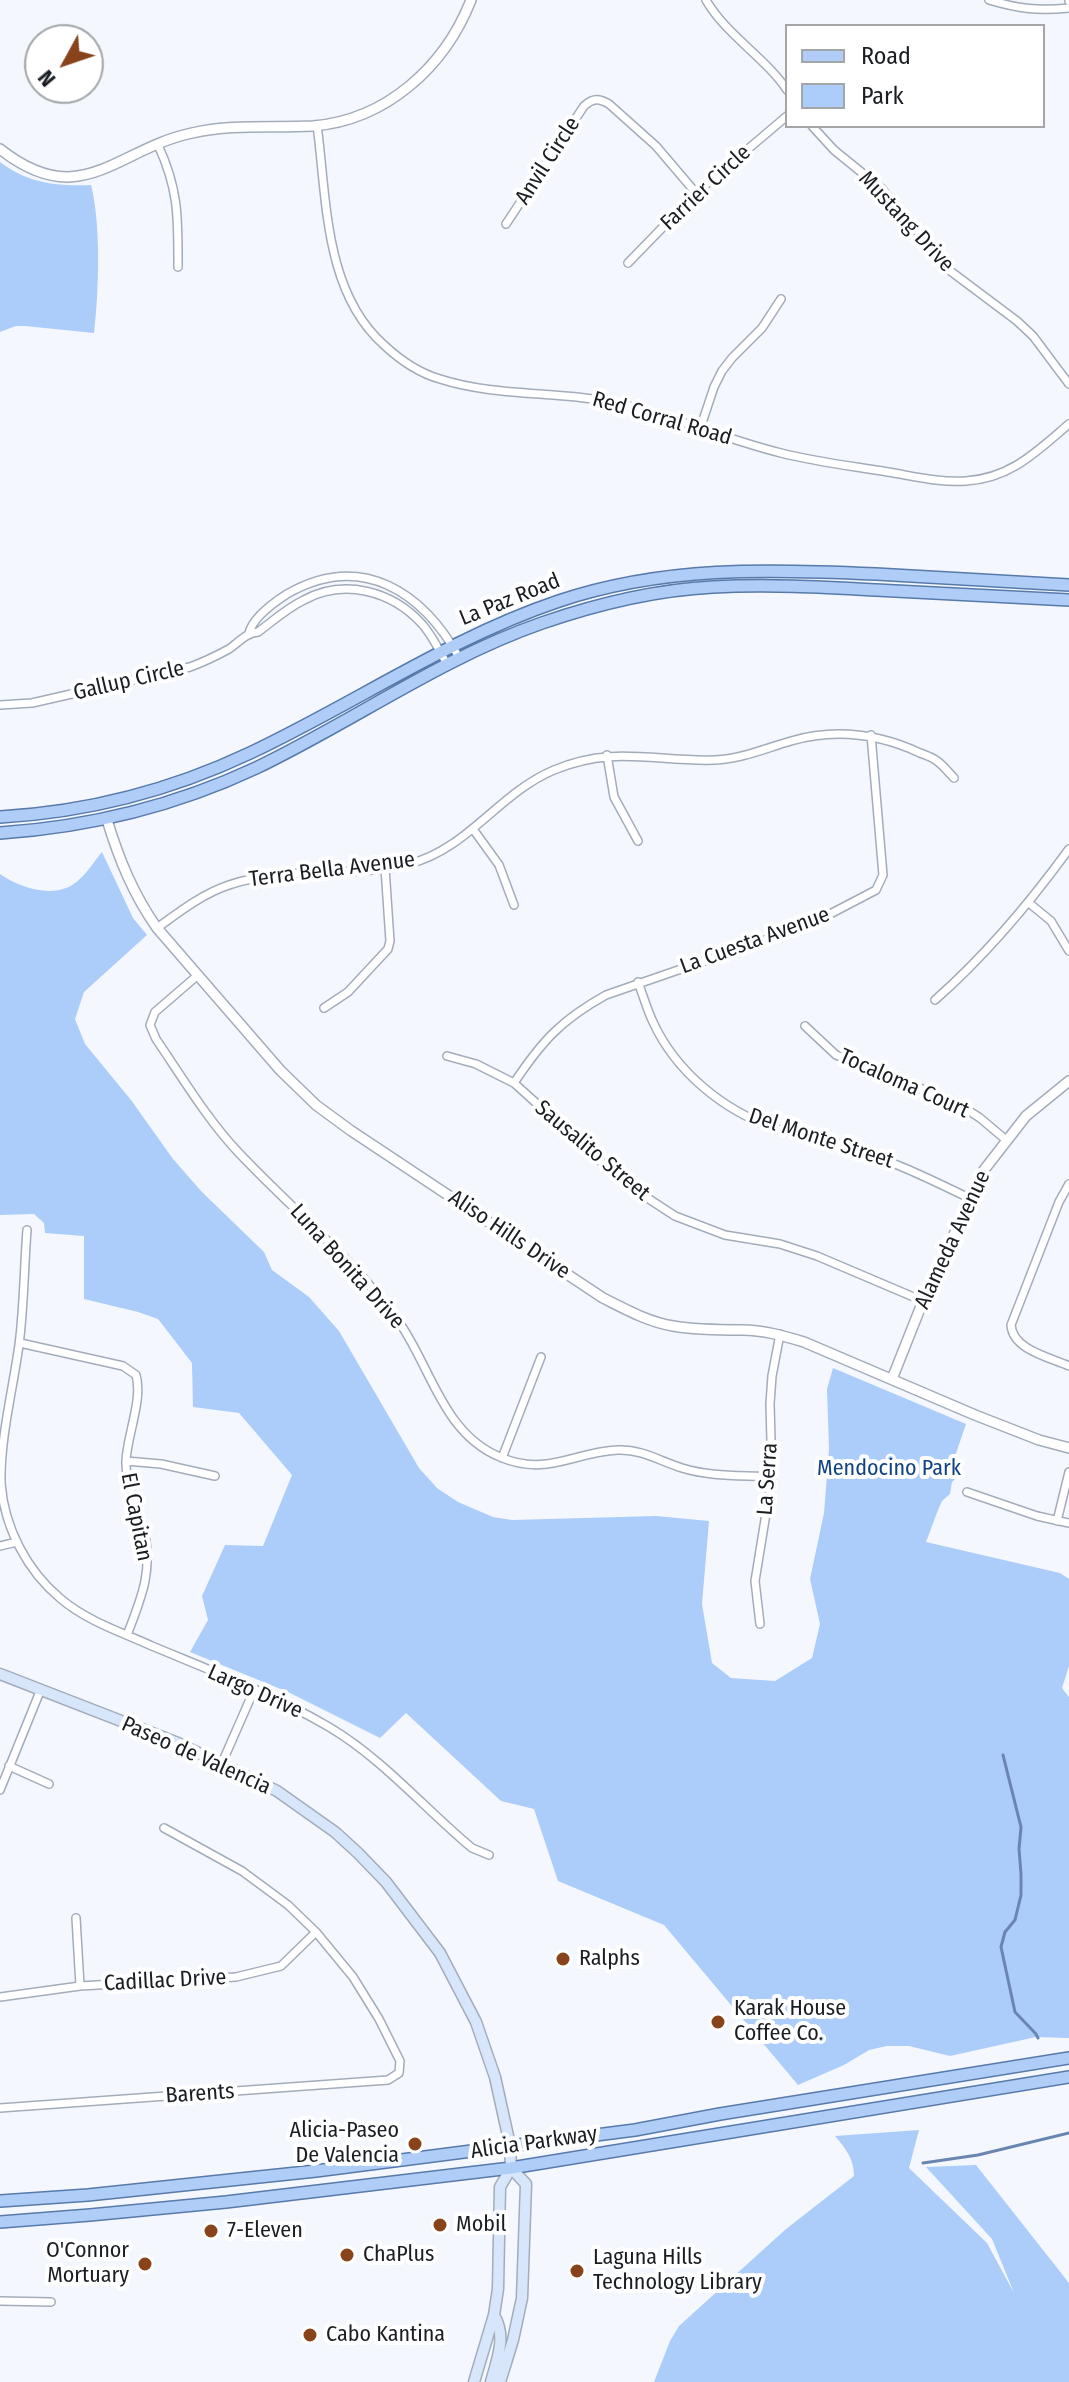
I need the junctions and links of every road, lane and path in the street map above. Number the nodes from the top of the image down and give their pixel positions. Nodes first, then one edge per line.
1 (471, 0) edge
2 (706, 0) edge
3 (989, 0) edge
4 (1069, 8) edge
5 (785, 87) edge
6 (785, 118) edge
7 (317, 125) junction
8 (814, 128) edge
9 (158, 145) junction
10 (0, 149) edge
11 (696, 193) junction
12 (506, 224) dead end
13 (628, 263) dead end
14 (178, 267) dead end
15 (781, 299) dead end
16 (1069, 384) edge
17 (1069, 424) edge
18 (700, 429) junction
19 (1069, 585) edge
20 (1069, 600) edge
21 (249, 633) junction
22 (452, 645) junction
23 (439, 652) junction
24 (460, 659) junction
25 (448, 666) junction
26 (0, 705) edge
27 (871, 735) junction
28 (607, 755) junction
29 (954, 778) dead end
30 (101, 804) junction
31 (0, 817) edge
32 (107, 820) junction
33 (473, 829) junction
34 (0, 833) edge
35 (638, 841) dead end
36 (1069, 849) edge
37 (385, 868) junction
38 (1029, 903) junction
39 (514, 905) dead end
40 (157, 928) junction
41 (1069, 951) edge
42 (198, 975) junction
43 (638, 982) junction
44 (935, 1000) dead end
45 (324, 1008) dead end
46 (805, 1026) dead end
47 (447, 1056) dead end
48 (1069, 1081) edge
49 (514, 1083) junction
50 (1005, 1139) junction
51 (1069, 1184) edge
52 (969, 1198) junction
53 (27, 1230) dead end
54 (923, 1301) junction
55 (780, 1334) junction
56 (20, 1343) junction
57 (541, 1357) dead end
58 (1069, 1366) edge
59 (892, 1379) junction
60 (1069, 1448) edge
61 (502, 1458) junction
62 (126, 1461) junction
63 (1069, 1472) edge
64 (215, 1476) dead end
65 (772, 1477) junction
66 (967, 1492) dead end
67 (1057, 1521) junction
68 (1069, 1523) edge
69 (17, 1542) junction
70 (0, 1546) edge
71 (760, 1624) dead end
72 (127, 1635) junction
73 (0, 1674) edge
74 (41, 1689) junction
75 (254, 1690) junction
76 (222, 1763) junction
77 (9, 1766) junction
78 (49, 1784) dead end
79 (0, 1790) edge
80 (164, 1828) dead end
81 (489, 1855) dead end
82 (76, 1918) dead end
83 (316, 1932) junction
84 (80, 1986) junction
85 (0, 1997) edge
86 (1069, 2058) edge
87 (1069, 2077) edge
88 (0, 2108) edge
89 (720, 2114) junction
90 (725, 2133) junction
91 (510, 2145) junction
92 (511, 2168) junction
93 (224, 2181) junction
94 (0, 2201) edge
95 (226, 2202) junction
96 (0, 2222) edge
97 (0, 2301) edge
98 (51, 2302) dead end
99 (494, 2315) junction
100 (474, 2382) edge
101 (491, 2382) edge
102 (500, 2382) edge

1 - 7 street
2 - 5 street
3 - 4 street
6 - 11 street, Farrier Circle
7 - 9 street
7 - 18 street, Red Corral Road
8 - 16 street, Mustang Drive
9 - 10 street
9 - 14 street
11 - 12 street, Anvil Circle
11 - 13 street, Farrier Circle
15 - 18 street
17 - 18 street, Red Corral Road
19 - 22 main road, La Paz Road
20 - 24 main road, La Paz Road
21 - 22 street, Gallup Circle
21 - 23 street, Gallup Circle
21 - 26 street, Gallup Circle
22 - 23 main road, La Paz Road
22 - 24 street, Gallup Circle
23 - 25 street, Gallup Circle
23 - 30 main road, La Paz Road
24 - 25 main road, La Paz Road
25 - 32 main road, La Paz Road
27 - 28 street, Terra Bella Avenue
27 - 29 street, Terra Bella Avenue
27 - 43 street, La Cuesta Avenue
28 - 33 street, Terra Bella Avenue
28 - 35 street
30 - 31 main road, La Paz Road
30 - 32 street, Aliso Hills Drive
32 - 34 main road, La Paz Road
32 - 40 street, Aliso Hills Drive
33 - 37 street, Terra Bella Avenue
33 - 39 street
36 - 38 street
37 - 40 street, Terra Bella Avenue
37 - 45 street
38 - 41 street
38 - 44 street
40 - 42 street, Aliso Hills Drive
42 - 55 street, Aliso Hills Drive
42 - 61 street, Luna Bonita Drive
43 - 49 street, La Cuesta Avenue
43 - 52 street, Del Monte Street
46 - 50 street, Tocaloma Court
47 - 49 street, Sausalito Street
48 - 50 street, Alameda Avenue
49 - 54 street, Sausalito Street
50 - 52 street, Alameda Avenue
51 - 58 street
52 - 54 street, Alameda Avenue
53 - 56 street, Largo Drive
54 - 59 street, Alameda Avenue
55 - 59 street, Aliso Hills Drive
55 - 65 street, La Serra
56 - 62 street, El Capitan
56 - 69 street, Largo Drive
57 - 61 street
59 - 60 street, Aliso Hills Drive
61 - 65 street, Luna Bonita Drive
62 - 64 street
62 - 72 street, El Capitan
63 - 67 street
65 - 71 street, La Serra
66 - 67 street
67 - 68 street
69 - 70 street
69 - 72 street, Largo Drive
72 - 75 street, Largo Drive
73 - 74 main road, Paseo de Valencia
74 - 76 main road, Paseo de Valencia
74 - 77 street
75 - 76 street
75 - 81 street, Largo Drive
76 - 91 main road, Paseo de Valencia
77 - 78 street
77 - 79 street
80 - 83 street
82 - 84 street
83 - 84 street, Cadillac Drive
83 - 88 street, Barents
84 - 85 street, Cadillac Drive
86 - 89 main road, Alicia Parkway
87 - 90 main road, Alicia Parkway
89 - 90 main road
89 - 91 main road, Alicia Parkway
90 - 92 main road, Alicia Parkway
91 - 92 main road, Paseo de Valencia
91 - 93 main road, Alicia Parkway
92 - 95 main road, Alicia Parkway
92 - 99 main road, Paseo de Valencia
92 - 102 main road, Paseo de Valencia
93 - 94 main road, Alicia Parkway
93 - 95 main road
95 - 96 main road, Alicia Parkway
97 - 98 street
99 - 100 main road, Paseo de Valencia
99 - 101 main road

